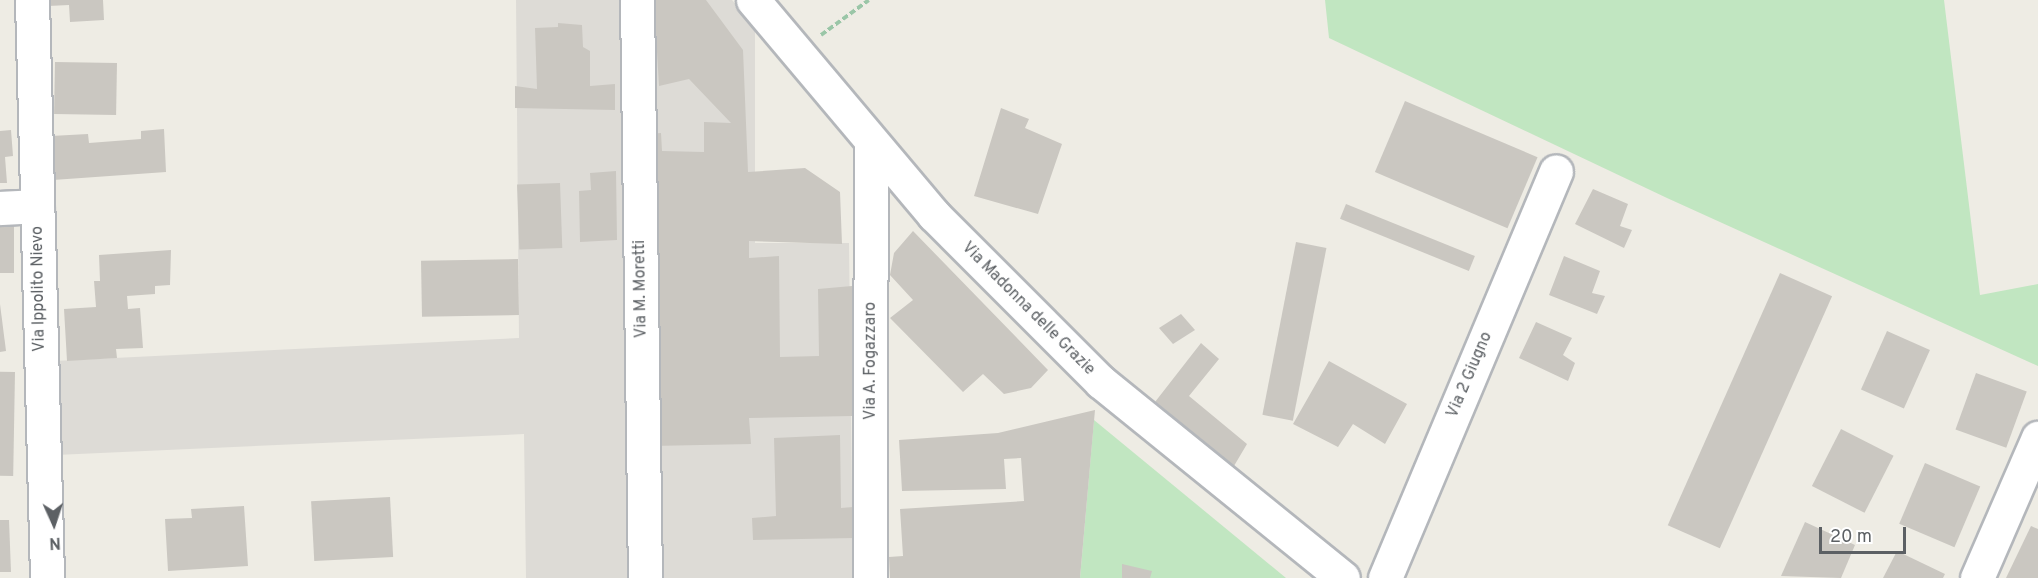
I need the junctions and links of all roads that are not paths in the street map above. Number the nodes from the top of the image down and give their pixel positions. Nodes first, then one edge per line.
1 (32, 0) edge
2 (637, 0) edge
3 (753, 0) edge
4 (871, 143) junction
5 (1556, 172) dead end
6 (37, 206) junction
7 (0, 208) edge
8 (2038, 438) edge
9 (46, 578) edge
10 (645, 578) edge
11 (870, 578) edge
12 (1343, 578) edge
13 (1384, 578) edge
14 (1977, 578) edge

1 - 6 street, Via Ippolito Nievo
2 - 10 street, Via M. Moretti
3 - 4 street, Via Madonna delle Grazie
4 - 11 street, Via A. Fogazzaro
4 - 12 street, Via Madonna delle Grazie
5 - 13 street, Via 2 Giugno
6 - 7 street
6 - 9 street, Via Ippolito Nievo
8 - 14 street

